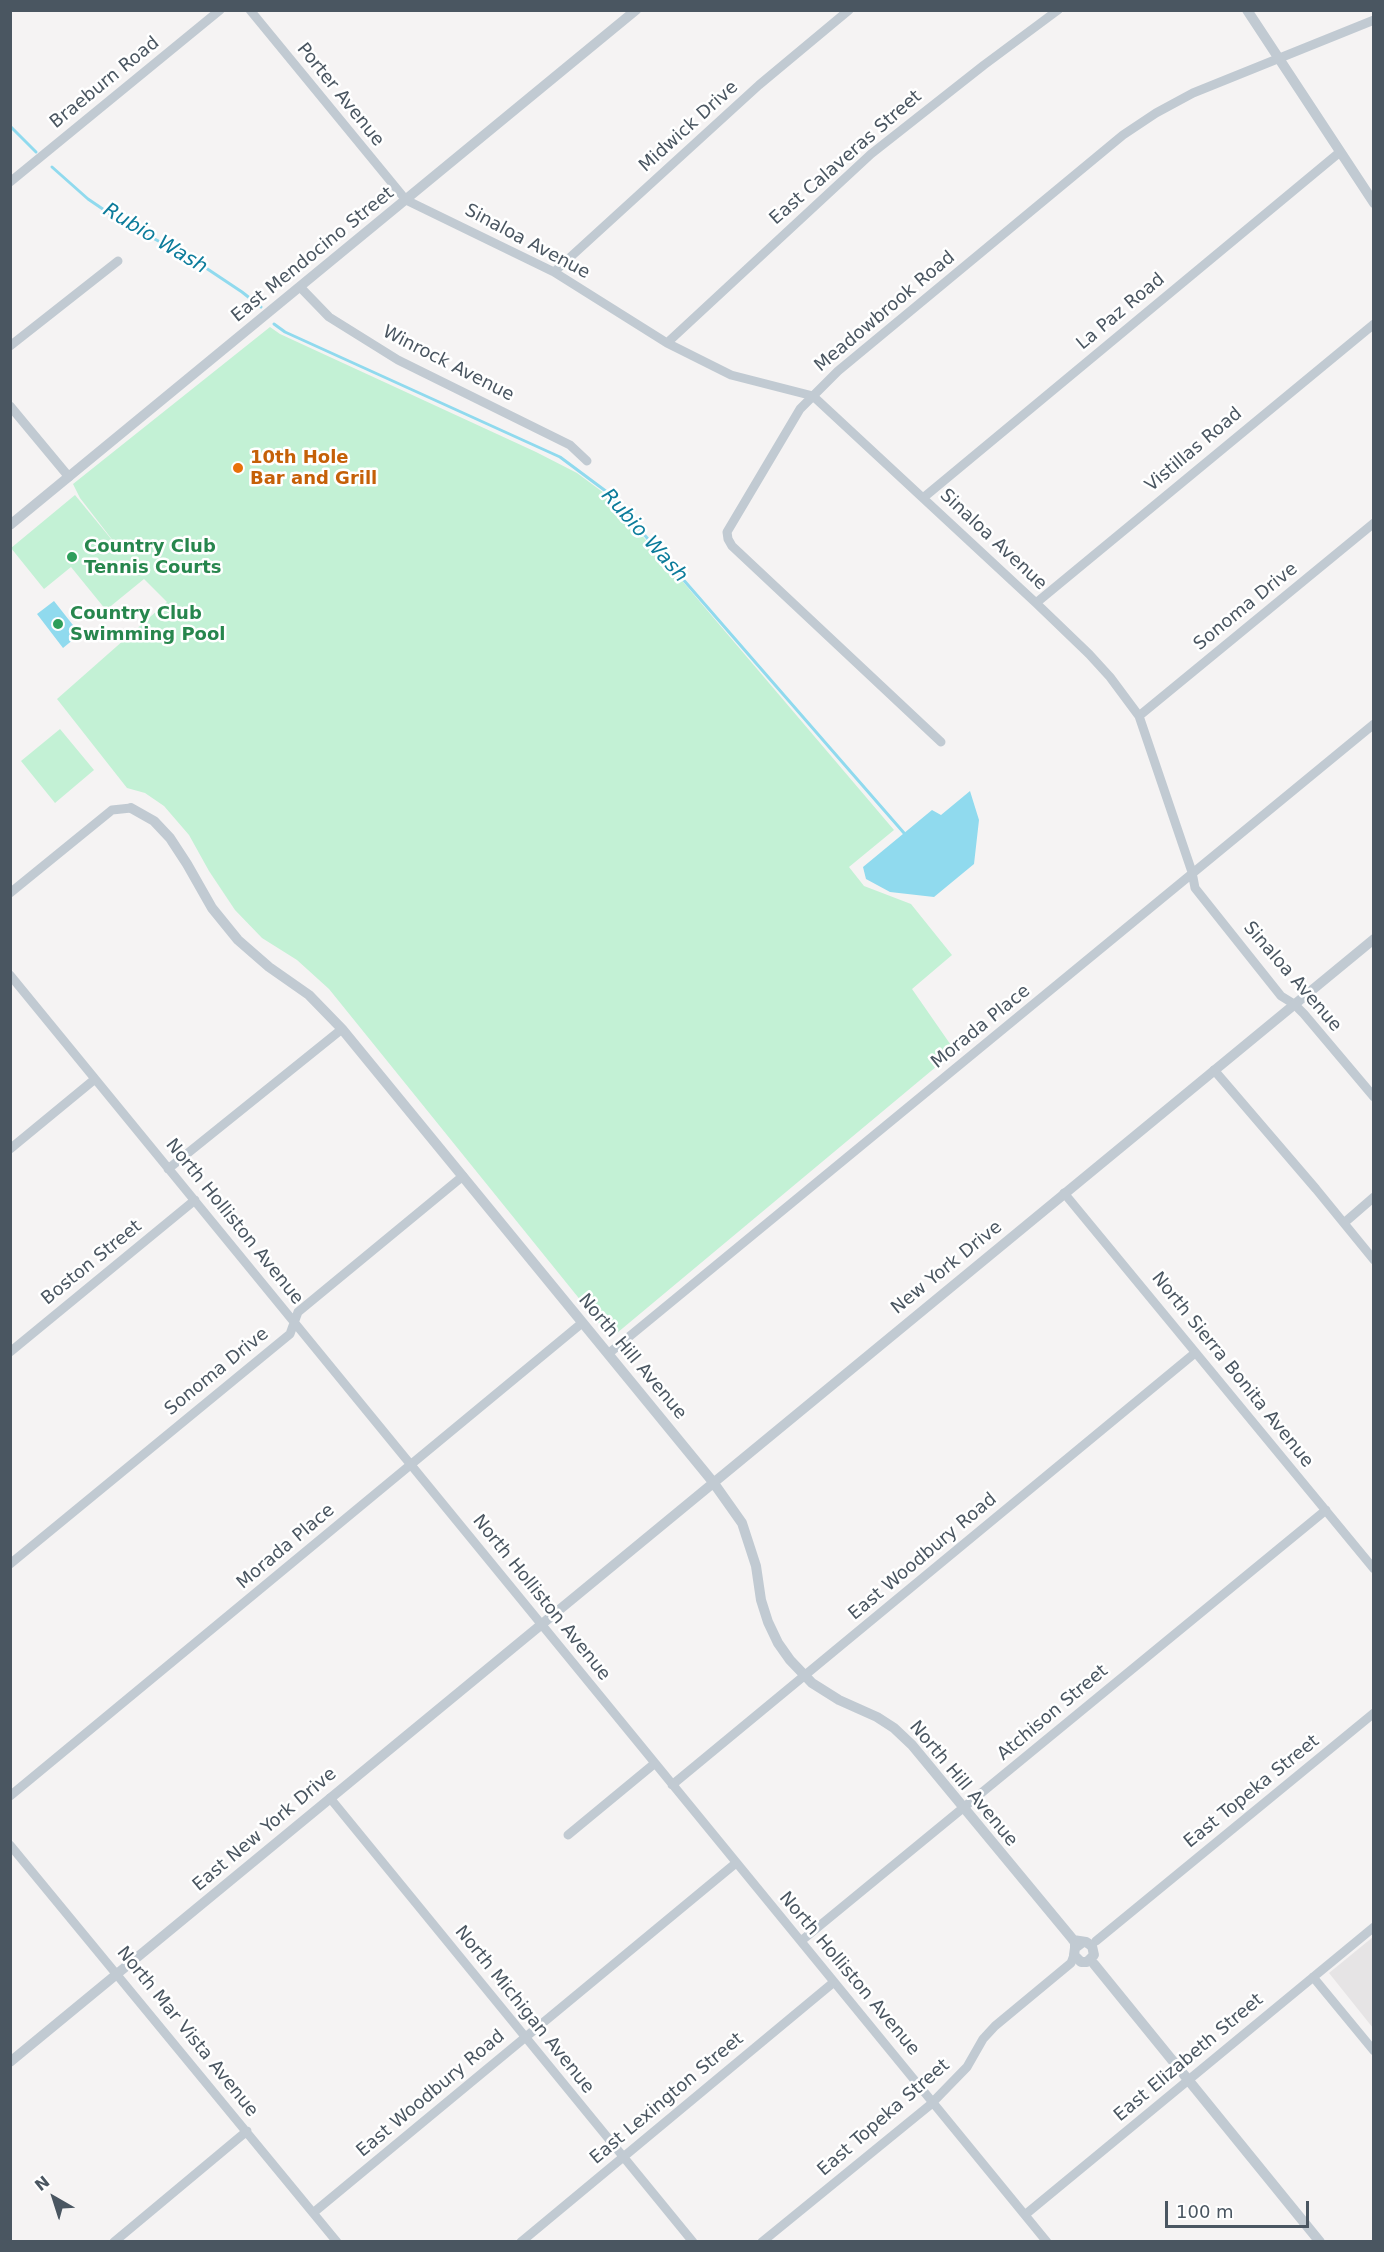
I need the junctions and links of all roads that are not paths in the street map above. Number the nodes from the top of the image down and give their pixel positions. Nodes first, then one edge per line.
1 (220, 10) edge
2 (250, 10) edge
3 (636, 10) edge
4 (849, 10) edge
5 (1058, 10) edge
6 (1247, 10) edge
7 (1374, 20) edge
8 (1278, 58) junction
9 (1340, 152) junction
10 (10, 182) edge
11 (406, 200) junction
12 (1374, 202) edge
13 (118, 261) dead end
14 (555, 272) junction
15 (300, 287) junction
16 (1374, 324) edge
17 (667, 343) junction
18 (10, 346) edge
19 (813, 396) junction
20 (10, 406) edge
21 (587, 461) dead end
22 (69, 477) junction
23 (923, 498) junction
24 (1374, 523) edge
25 (10, 525) edge
26 (1036, 603) junction
27 (1139, 716) junction
28 (1374, 724) edge
29 (941, 742) dead end
30 (131, 808) joint
31 (1192, 872) junction
32 (10, 893) edge
33 (1374, 939) edge
34 (10, 975) edge
35 (1294, 1004) junction
36 (342, 1029) junction
37 (1214, 1070) junction
38 (95, 1079) junction
39 (1374, 1097) edge
40 (10, 1149) edge
41 (168, 1169) junction
42 (463, 1176) junction
43 (1064, 1193) junction
44 (1374, 1197) edge
45 (195, 1200) junction
46 (1344, 1223) junction
47 (1374, 1260) edge
48 (295, 1322) junction
49 (582, 1323) junction
50 (10, 1352) edge
51 (1196, 1353) junction
52 (608, 1354) junction
53 (411, 1466) junction
54 (713, 1482) junction
55 (1326, 1510) junction
56 (10, 1564) edge
57 (1374, 1569) edge
58 (541, 1624) junction
59 (805, 1676) junction
60 (1374, 1713) edge
61 (654, 1764) junction
62 (672, 1785) junction
63 (10, 1796) edge
64 (330, 1798) junction
65 (964, 1809) junction
66 (568, 1835) dead end
67 (10, 1845) edge
68 (736, 1863) junction
69 (1374, 1927) edge
70 (801, 1941) junction
71 (1084, 1952) junction
72 (117, 1973) junction
73 (1313, 1977) junction
74 (834, 1982) junction
75 (525, 2038) junction
76 (1374, 2051) edge
77 (10, 2062) edge
78 (1188, 2081) junction
79 (933, 2101) junction
80 (247, 2131) junction
81 (623, 2157) junction
82 (313, 2213) junction
83 (1026, 2214) junction
84 (114, 2241) edge
85 (337, 2241) edge
86 (521, 2241) edge
87 (693, 2241) edge
88 (762, 2241) edge
89 (1047, 2241) edge
90 (1320, 2241) edge

1 - 10 street, Braeburn Road
2 - 11 street, Porter Avenue
3 - 11 street, East Mendocino Street
4 - 14 street, Midwick Drive
5 - 17 street, East Calaveras Street
6 - 8 street
7 - 8 street, Meadowbrook Road
8 - 9 street
8 - 19 street, Meadowbrook Road
9 - 12 street
9 - 23 street, La Paz Road
11 - 14 street, Sinaloa Avenue
11 - 15 street, East Mendocino Street
13 - 18 street
14 - 17 street, Sinaloa Avenue
15 - 21 street, Winrock Avenue
15 - 22 street, East Mendocino Street
16 - 26 street, Vistillas Road
17 - 19 street, Sinaloa Avenue
19 - 23 street, Sinaloa Avenue
19 - 29 street, Meadowbrook Road
20 - 22 street
22 - 25 street, East Mendocino Street
23 - 26 street, Sinaloa Avenue
24 - 27 street, Sonoma Drive
26 - 27 street, Sinaloa Avenue
27 - 31 street, Sinaloa Avenue
28 - 31 street, Morada Place
30 - 32 street
30 - 36 street, North Hill Avenue
31 - 35 street, Sinaloa Avenue
31 - 52 street, Morada Place
33 - 35 street, New York Drive
34 - 38 street, North Holliston Avenue
35 - 37 street, New York Drive
35 - 39 street, Sinaloa Avenue
36 - 41 street
36 - 42 street, North Hill Avenue
37 - 43 street, New York Drive
37 - 46 street
38 - 40 street
38 - 41 street, North Holliston Avenue
41 - 45 street, North Holliston Avenue
42 - 48 street, Sonoma Drive
42 - 49 street, North Hill Avenue
43 - 51 street, North Sierra Bonita Avenue
43 - 54 street, New York Drive
44 - 46 street
45 - 48 street, North Holliston Avenue
45 - 50 street, Boston Street
46 - 47 street
48 - 53 street, North Holliston Avenue
48 - 56 street, Sonoma Drive
49 - 52 street, North Hill Avenue
49 - 53 street, Morada Place
51 - 55 street, North Sierra Bonita Avenue
51 - 59 street, East Woodbury Road
52 - 54 street, North Hill Avenue
53 - 58 street, North Holliston Avenue
53 - 63 street, Morada Place
54 - 58 street, New York Drive
54 - 59 street, North Hill Avenue
55 - 57 street, North Sierra Bonita Avenue
55 - 65 street, Atchison Street
58 - 61 street, North Holliston Avenue
58 - 64 street, East New York Drive
59 - 62 street, East Woodbury Road
59 - 65 street, North Hill Avenue
60 - 71 street, East Topeka Street
61 - 62 street, North Holliston Avenue
61 - 66 street
62 - 68 street, North Holliston Avenue
64 - 72 street, East New York Drive
64 - 75 street, North Michigan Avenue
65 - 70 street, Atchison Street
65 - 71 street, North Hill Avenue
67 - 72 street, North Mar Vista Avenue
68 - 70 street, North Holliston Avenue
68 - 75 street, East Woodbury Road
69 - 73 street, East Elizabeth Street
70 - 74 street, North Holliston Avenue
71 - 78 street, North Hill Avenue
71 - 79 street, East Topeka Street
72 - 77 street, East New York Drive
72 - 80 street, North Mar Vista Avenue
73 - 76 street
73 - 78 street, East Elizabeth Street
74 - 79 street, North Holliston Avenue
74 - 81 street, East Lexington Street
75 - 81 street, North Michigan Avenue
75 - 82 street, East Woodbury Road
78 - 83 street, East Elizabeth Street
78 - 90 street, North Hill Avenue
79 - 83 street, North Holliston Avenue
79 - 88 street, East Topeka Street
80 - 82 street, North Mar Vista Avenue
80 - 84 street
81 - 86 street, East Lexington Street
81 - 87 street, North Michigan Avenue
82 - 85 street, North Mar Vista Avenue
83 - 89 street, North Holliston Avenue

